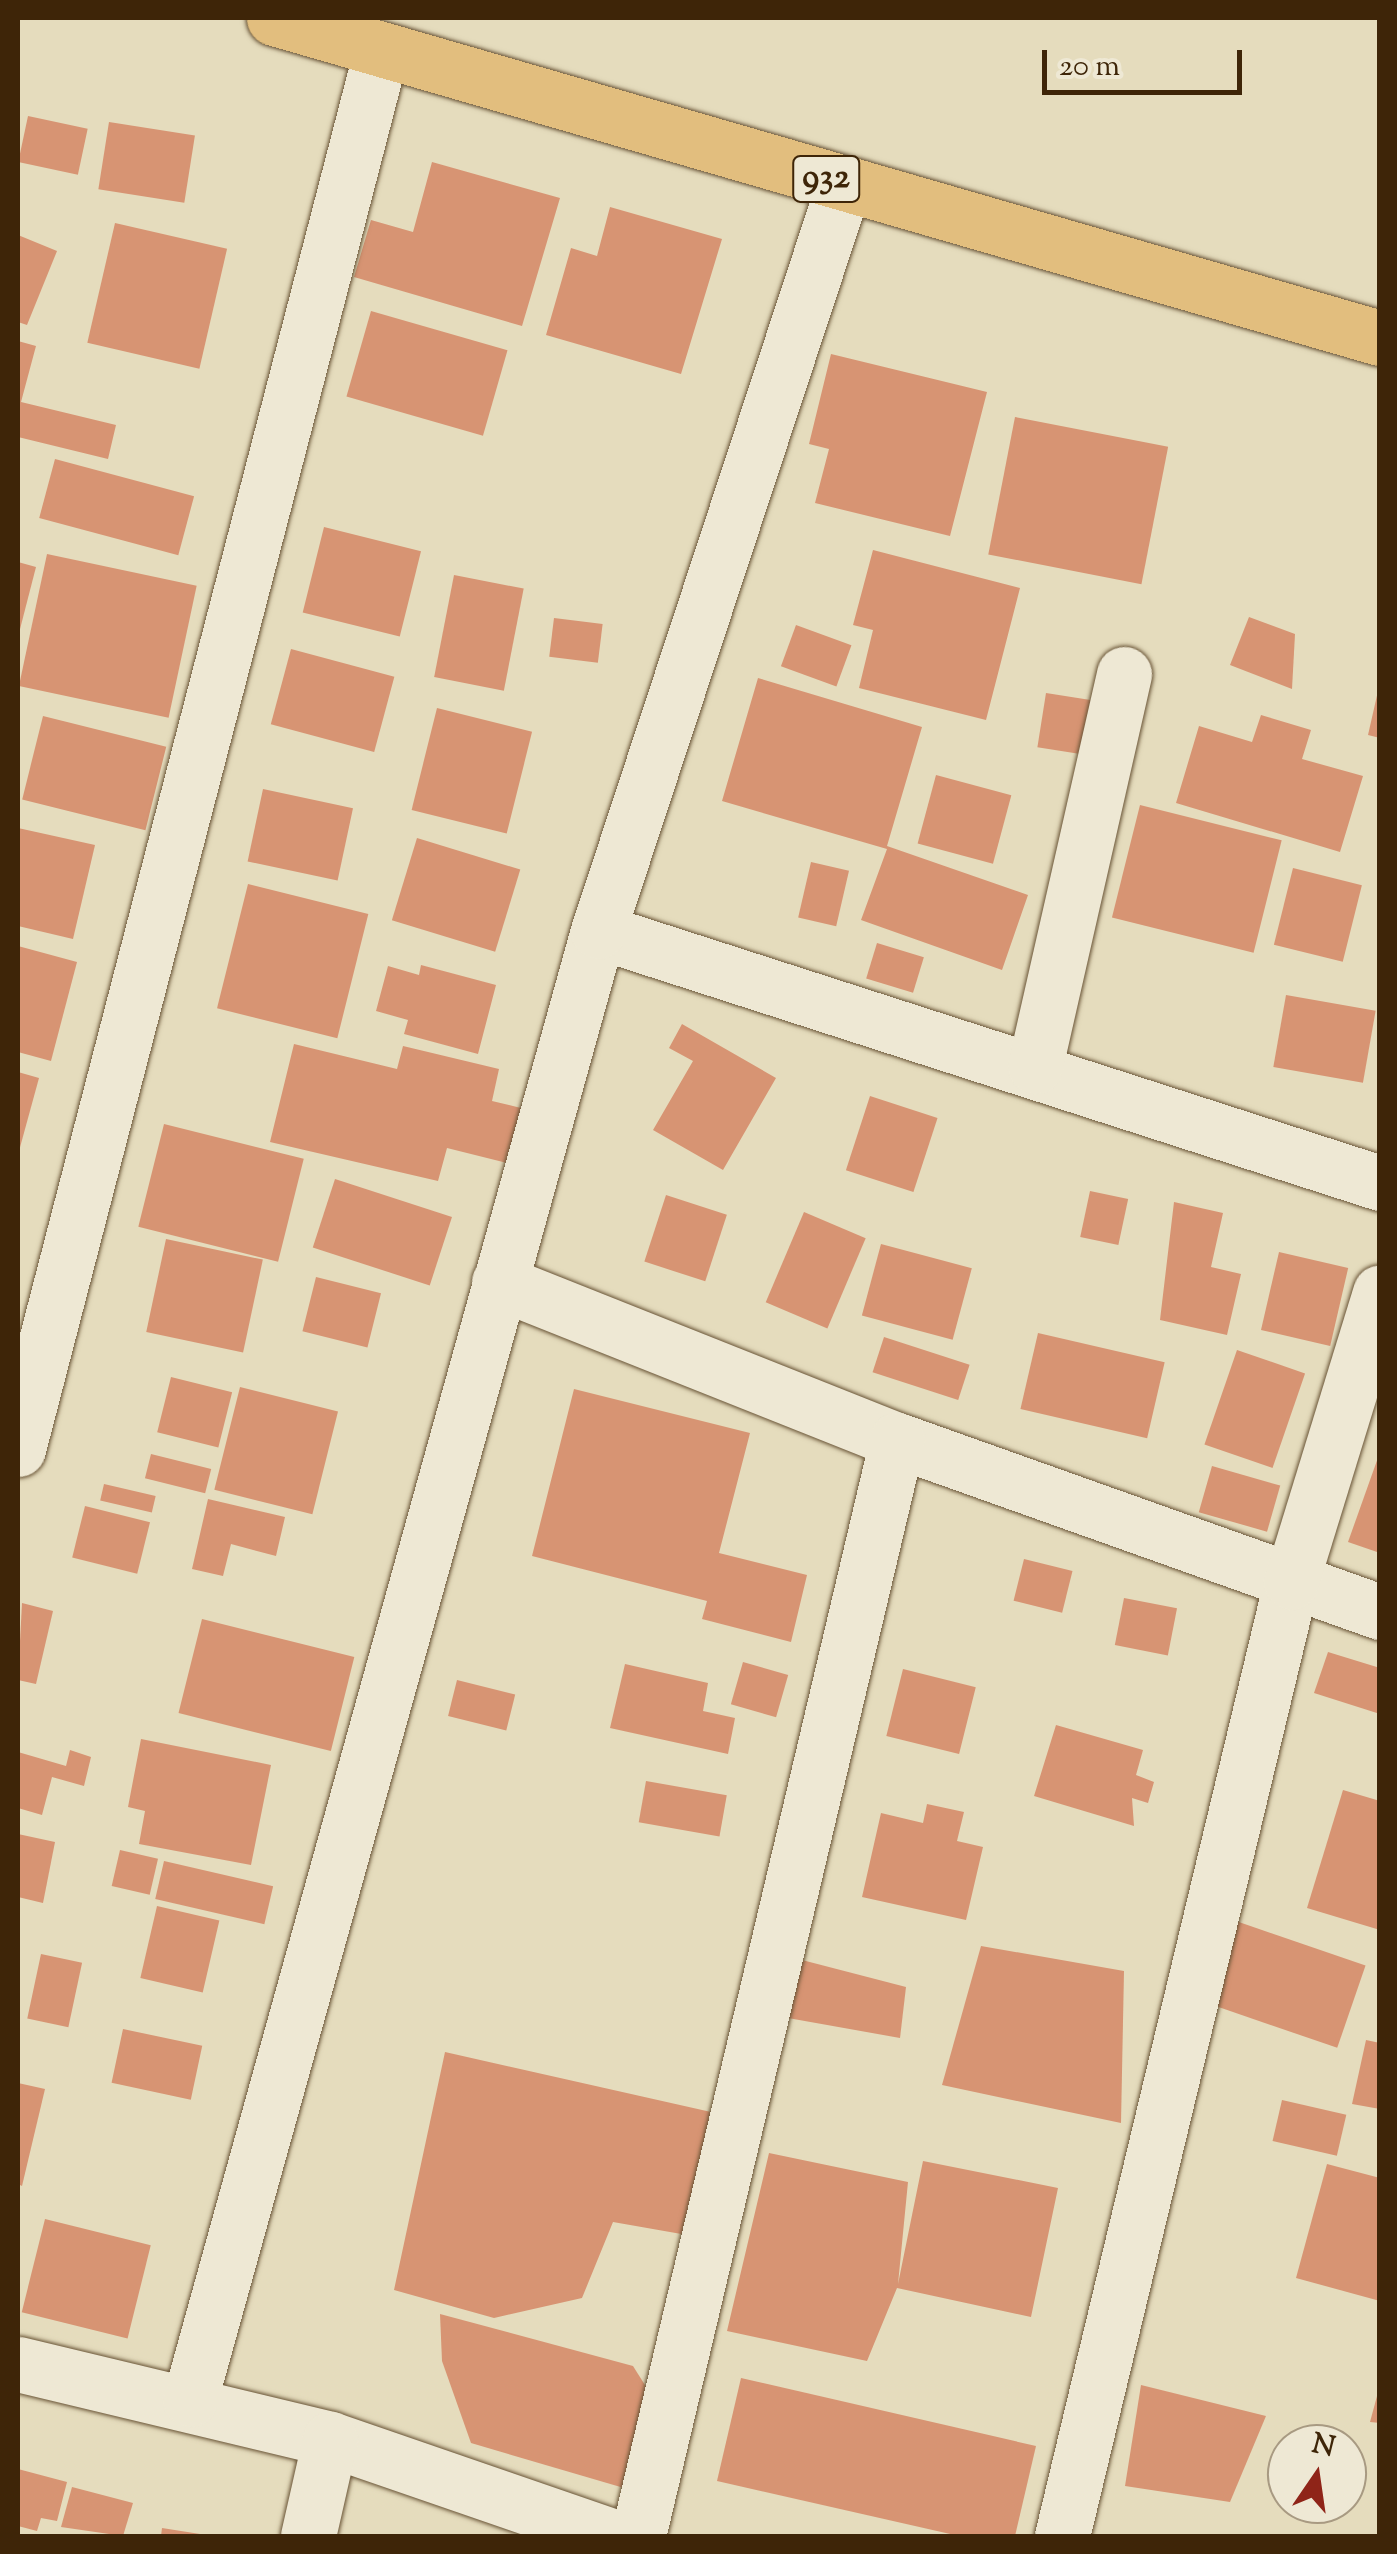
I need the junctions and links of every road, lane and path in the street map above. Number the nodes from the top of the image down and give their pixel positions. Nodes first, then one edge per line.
1 (274, 18) edge
2 (381, 51) junction
3 (844, 184) junction
4 (1380, 338) edge
5 (1124, 674) dead end
6 (598, 931) junction
7 (1034, 1066) junction
8 (1380, 1183) edge
9 (499, 1282) junction
10 (1380, 1292) edge
11 (897, 1440) junction
12 (18, 1449) edge
13 (1291, 1582) junction
14 (1380, 1612) edge
15 (18, 2364) edge
16 (190, 2399) junction
17 (330, 2439) junction
18 (308, 2536) edge
19 (610, 2536) edge
20 (638, 2536) edge
21 (1062, 2536) edge

1 - 2 main road, 932
2 - 3 main road, 932
2 - 12 street
3 - 4 main road, 932
3 - 6 street
5 - 7 street
6 - 7 street
6 - 9 street
7 - 8 street
9 - 11 street
9 - 16 street
10 - 13 street
11 - 13 street
11 - 20 street
13 - 14 street
13 - 21 street
15 - 16 street
16 - 17 street
17 - 18 street
17 - 19 street

